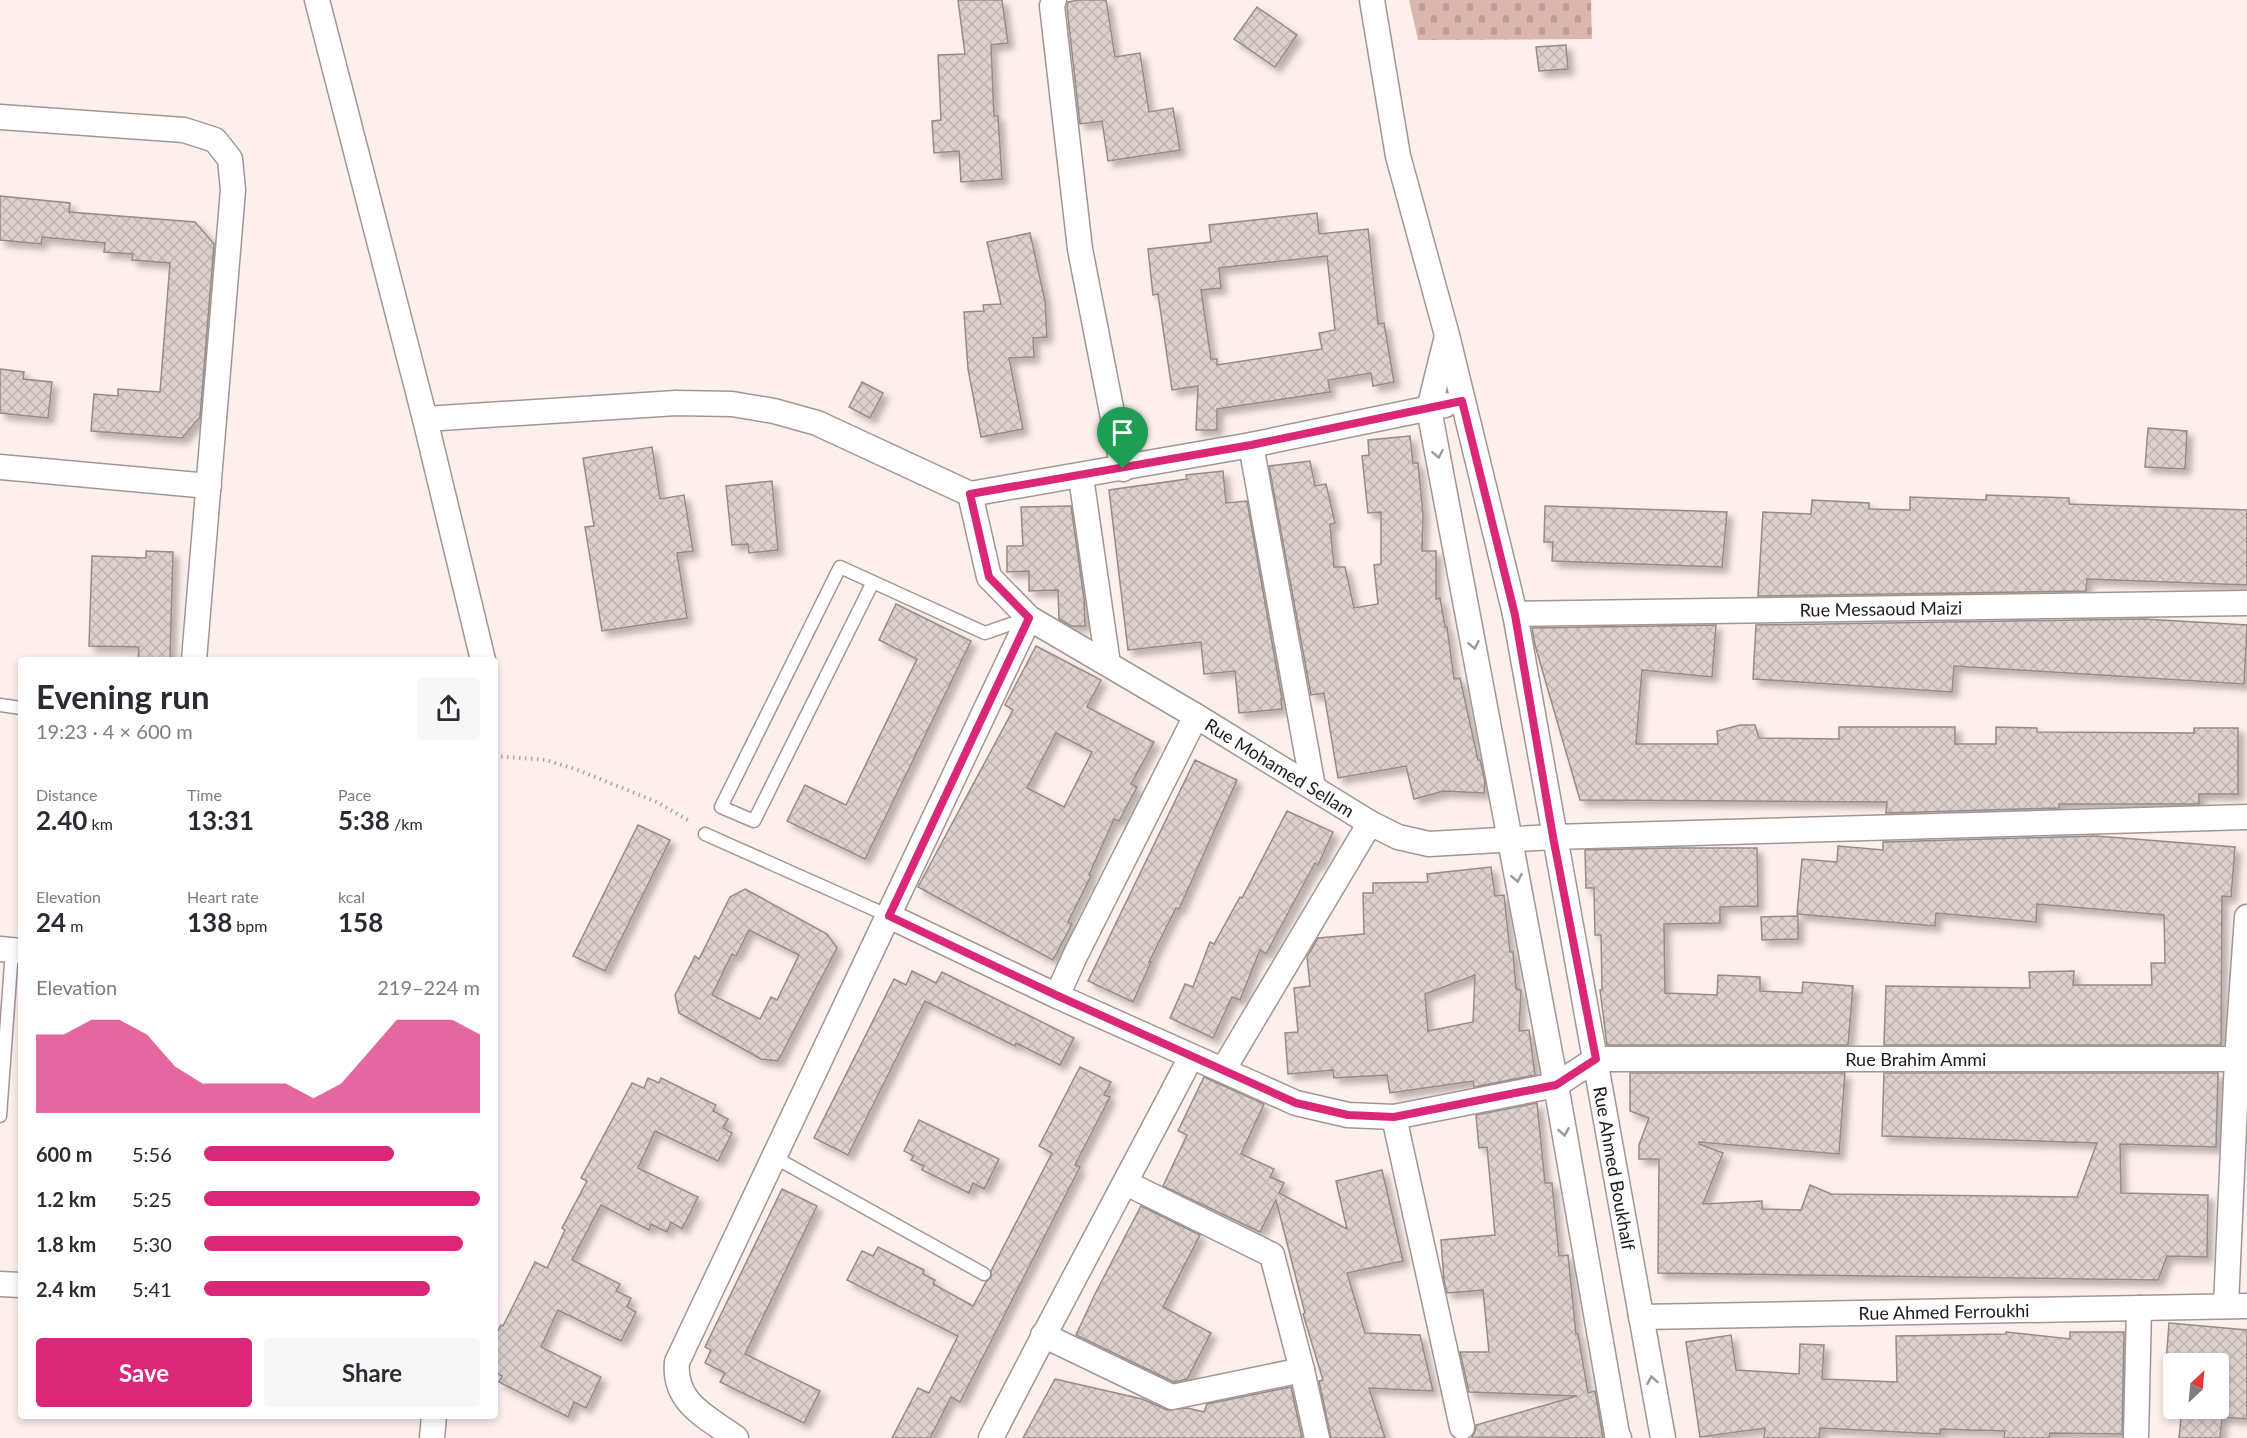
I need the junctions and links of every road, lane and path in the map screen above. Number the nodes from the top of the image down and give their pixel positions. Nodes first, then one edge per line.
1 (317, 0) edge
2 (1054, 0) edge
3 (1372, 0) edge
4 (0, 117) edge
5 (1447, 335) junction
6 (1462, 401) junction
7 (1429, 409) junction
8 (425, 419) junction
9 (1251, 445) junction
10 (0, 467) edge
11 (1123, 469) junction
12 (1081, 477) junction
13 (209, 486) junction
14 (970, 494) junction
15 (873, 582) dead end
16 (2247, 603) edge
17 (1515, 615) junction
18 (1029, 618) junction
19 (194, 657) edge
20 (482, 657) edge
21 (1108, 664) junction
22 (0, 705) edge
23 (18, 708) edge
24 (1196, 716) junction
25 (498, 756) edge
26 (1313, 787) junction
27 (2247, 817) edge
28 (1370, 823) junction
29 (705, 834) joint
30 (1553, 837) junction
31 (1510, 839) junction
32 (889, 916) junction
33 (2247, 917) edge
34 (11, 950) edge
35 (1058, 996) junction
36 (2243, 1033) edge
37 (1191, 1056) junction
38 (1596, 1059) junction
39 (2237, 1059) junction
40 (1223, 1070) junction
41 (1556, 1085) junction
42 (0, 1116) edge
43 (1394, 1117) junction
44 (774, 1157) junction
45 (1126, 1183) junction
46 (984, 1274) dead end
47 (0, 1284) edge
48 (18, 1285) edge
49 (2236, 1306) edge
50 (2139, 1308) junction
51 (1641, 1317) junction
52 (1043, 1335) junction
53 (1302, 1370) junction
54 (434, 1419) edge
55 (1462, 1427) dead end
56 (432, 1438) edge
57 (736, 1438) edge
58 (991, 1438) edge
59 (1317, 1438) edge
60 (1619, 1438) edge
61 (1663, 1438) edge
62 (2136, 1438) edge

1 - 8 street
2 - 11 street
3 - 5 street, Rue Ahmed Boukhalf
4 - 13 street
5 - 6 street, Rue Ahmed Boukhalf
5 - 7 street
6 - 7 street
6 - 17 street, Rue Ahmed Boukhalf
7 - 9 street
7 -> 31 street
8 - 14 street
8 - 20 street
9 - 11 street
9 - 26 street
10 - 13 street
11 - 12 street
12 - 14 street
12 - 21 street
13 - 19 street
14 - 18 street, Rue Mohamed Sellam
15 - 18 lane
16 - 17 street, Rue Messaoud Maizi
17 - 30 street, Rue Ahmed Boukhalf
18 - 21 street, Rue Mohamed Sellam
18 - 32 street
21 - 24 street, Rue Mohamed Sellam
22 - 23 lane
24 - 26 street, Rue Mohamed Sellam
24 - 35 street
25 - 29 path
26 - 28 street, Rue Mohamed Sellam
27 - 30 street, Rue Mohamed Sellam
28 - 31 street, Rue Mohamed Sellam
28 - 40 street
29 - 32 lane
30 - 31 street, Rue Mohamed Sellam
30 - 38 street, Rue Ahmed Boukhalf
31 -> 41 street
32 - 35 street
32 - 44 street
33 - 36 street
34 - 42 lane
35 - 37 street
36 - 39 street
37 - 40 street
37 - 45 street
38 - 39 street, Rue Brahim Ammi
38 - 41 street
38 - 51 street, Rue Ahmed Boukhalf
39 - 49 street
40 - 43 street
41 - 43 street
41 -> 60 street
43 - 55 street
44 - 46 lane
44 - 57 street
45 - 52 street
45 - 53 street
47 - 48 street
49 - 50 street, Rue Ahmed Ferroukhi
50 - 51 street, Rue Ahmed Ferroukhi
50 - 62 street
61 -> 51 street, Rue Ahmed Boukhalf
52 - 53 street
52 - 58 street
53 - 59 street
54 - 56 street

